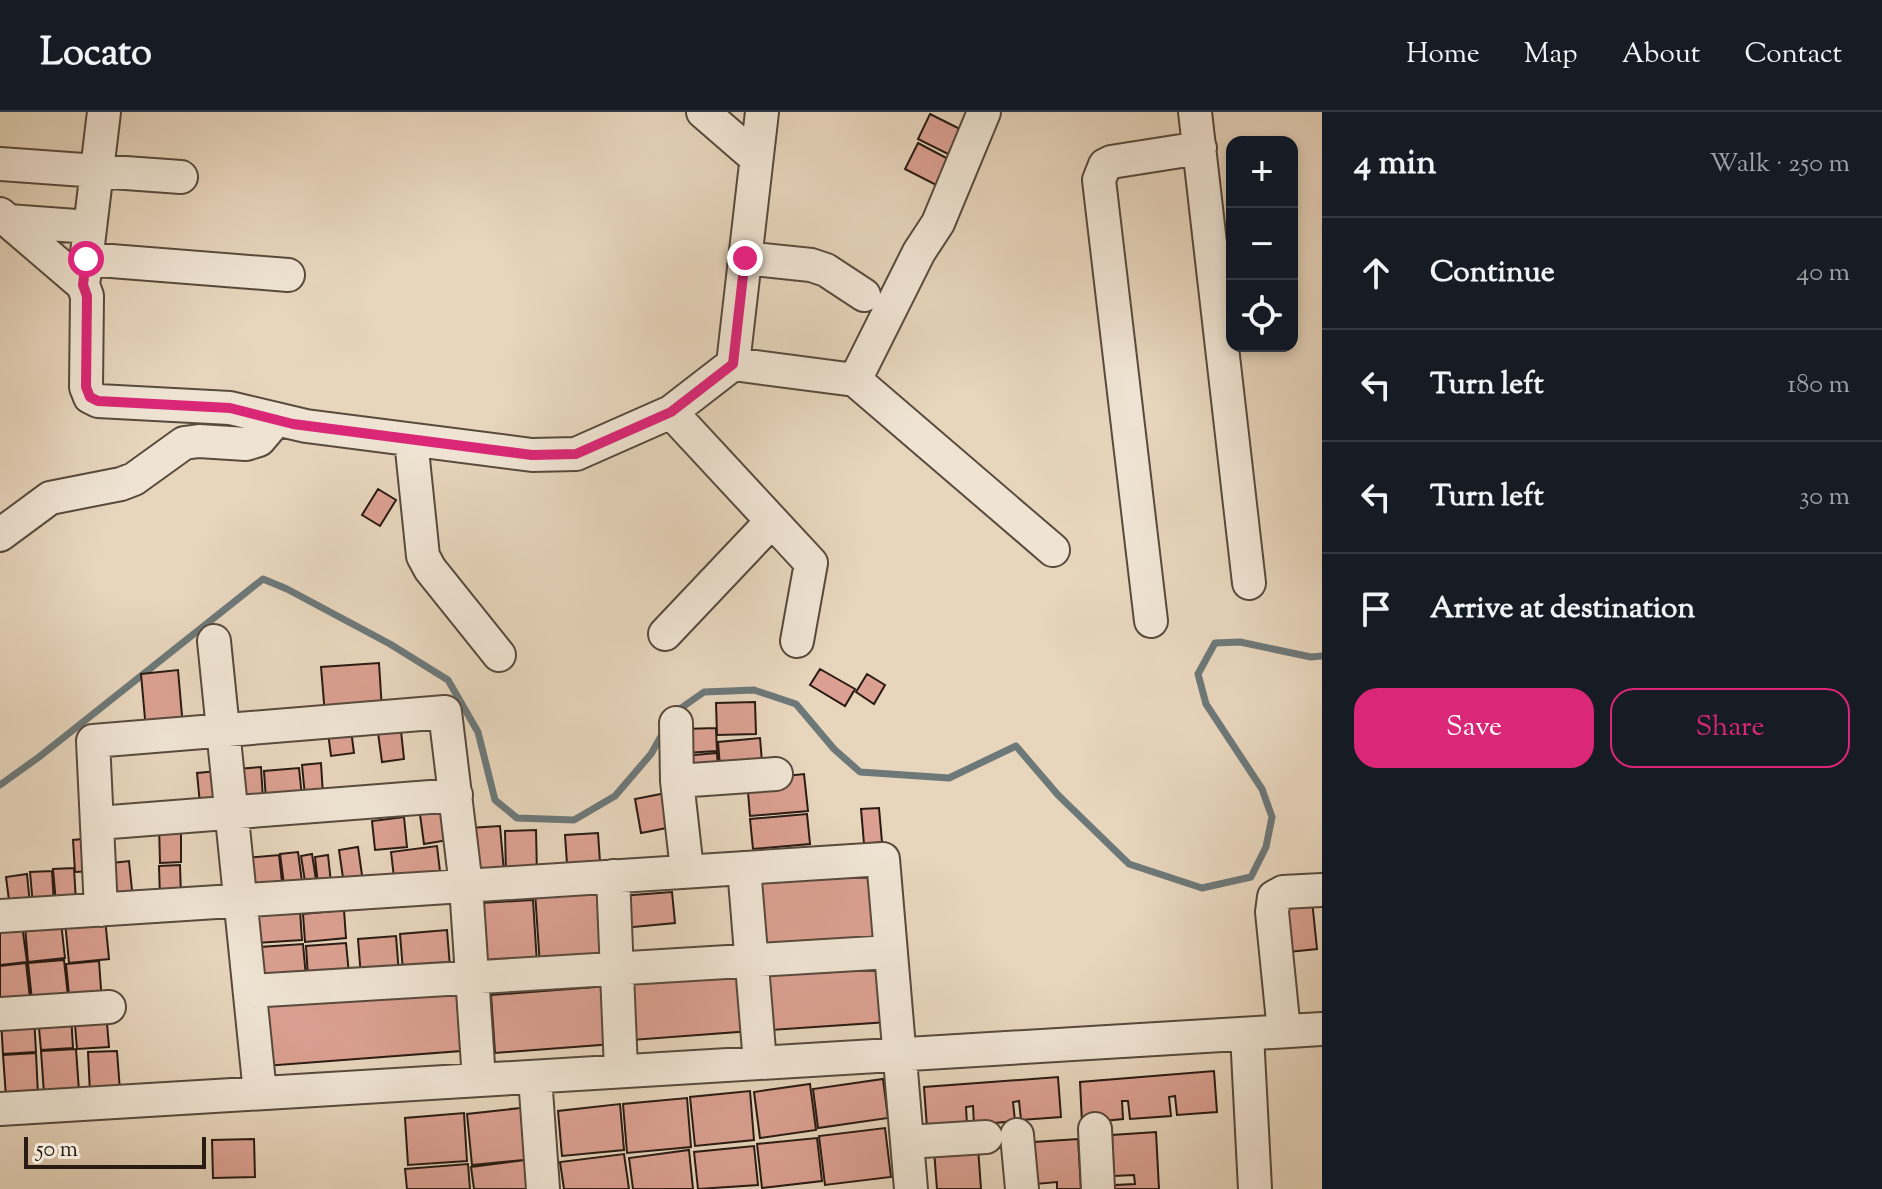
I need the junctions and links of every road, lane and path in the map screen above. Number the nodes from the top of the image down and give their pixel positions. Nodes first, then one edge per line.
1 (104, 112) edge
2 (703, 112) edge
3 (762, 112) edge
4 (984, 112) edge
5 (1195, 112) edge
6 (1200, 148) junction
7 (756, 158) junction
8 (0, 164) edge
9 (97, 170) junction
10 (181, 177) dead end
11 (4, 218) edge
12 (90, 227) junction
13 (745, 258) junction
14 (85, 272) junction
15 (288, 275) dead end
16 (864, 295) dead end
17 (733, 364) junction
18 (855, 380) junction
19 (671, 412) junction
20 (276, 420) junction
21 (411, 440) junction
22 (772, 521) junction
23 (0, 535) edge
24 (1053, 550) dead end
25 (1249, 583) dead end
26 (1151, 621) dead end
27 (665, 634) dead end
28 (214, 641) dead end
29 (797, 641) dead end
30 (499, 655) dead end
31 (676, 723) dead end
32 (223, 731) junction
33 (776, 774) dead end
34 (677, 781) junction
35 (456, 795) junction
36 (232, 812) junction
37 (98, 823) junction
38 (744, 868) junction
39 (687, 870) junction
40 (613, 876) junction
41 (466, 886) junction
42 (1322, 890) edge
43 (241, 900) junction
44 (101, 910) junction
45 (0, 916) edge
46 (890, 952) junction
47 (752, 960) junction
48 (616, 969) junction
49 (472, 978) junction
50 (250, 991) junction
51 (109, 1007) dead end
52 (0, 1014) edge
53 (1322, 1029) edge
54 (1284, 1031) junction
55 (1247, 1034) junction
56 (900, 1055) junction
57 (760, 1063) junction
58 (621, 1070) junction
59 (535, 1077) junction
60 (479, 1080) junction
61 (260, 1093) junction
62 (0, 1109) edge
63 (1095, 1129) dead end
64 (907, 1142) junction
65 (543, 1189) edge
66 (911, 1189) edge
67 (1022, 1189) edge
68 (1098, 1189) edge
69 (1255, 1189) edge

1 - 9 street
2 - 7 street
3 - 7 street
4 - 18 street
5 - 6 street
6 - 25 street
6 - 26 street
7 - 13 street
8 - 9 street
9 - 10 street
9 - 12 street
11 - 12 street
11 - 14 street
12 - 14 street
13 - 16 street
13 - 17 street
14 - 15 street
14 - 20 street
17 - 18 street
17 - 19 street
18 - 24 street
19 - 21 street
19 - 22 street
20 - 21 street
20 - 23 street
21 - 30 street
22 - 27 street
22 - 29 street
28 - 32 street
31 - 34 street
32 - 35 street
32 - 36 street
32 - 37 street
33 - 34 street
34 - 39 street
35 - 36 street
35 - 41 street
36 - 37 street
36 - 43 street
37 - 44 street
38 - 39 street
38 - 46 street
38 - 47 street
39 - 40 street
40 - 41 street
40 - 48 street
41 - 43 street
41 - 49 street
42 - 54 street
43 - 44 street
43 - 50 street
44 - 45 street
46 - 47 street
46 - 56 street
47 - 48 street
47 - 57 street
48 - 49 street
48 - 58 street
49 - 50 street
49 - 60 street
50 - 61 street
51 - 52 street
53 - 54 street
54 - 55 street
55 - 56 street
55 - 69 street
56 - 57 street
56 - 64 street
57 - 58 street
58 - 59 street
59 - 60 street
59 - 65 street
60 - 61 street
61 - 62 street
63 - 68 street
64 - 66 street
64 - 67 street

